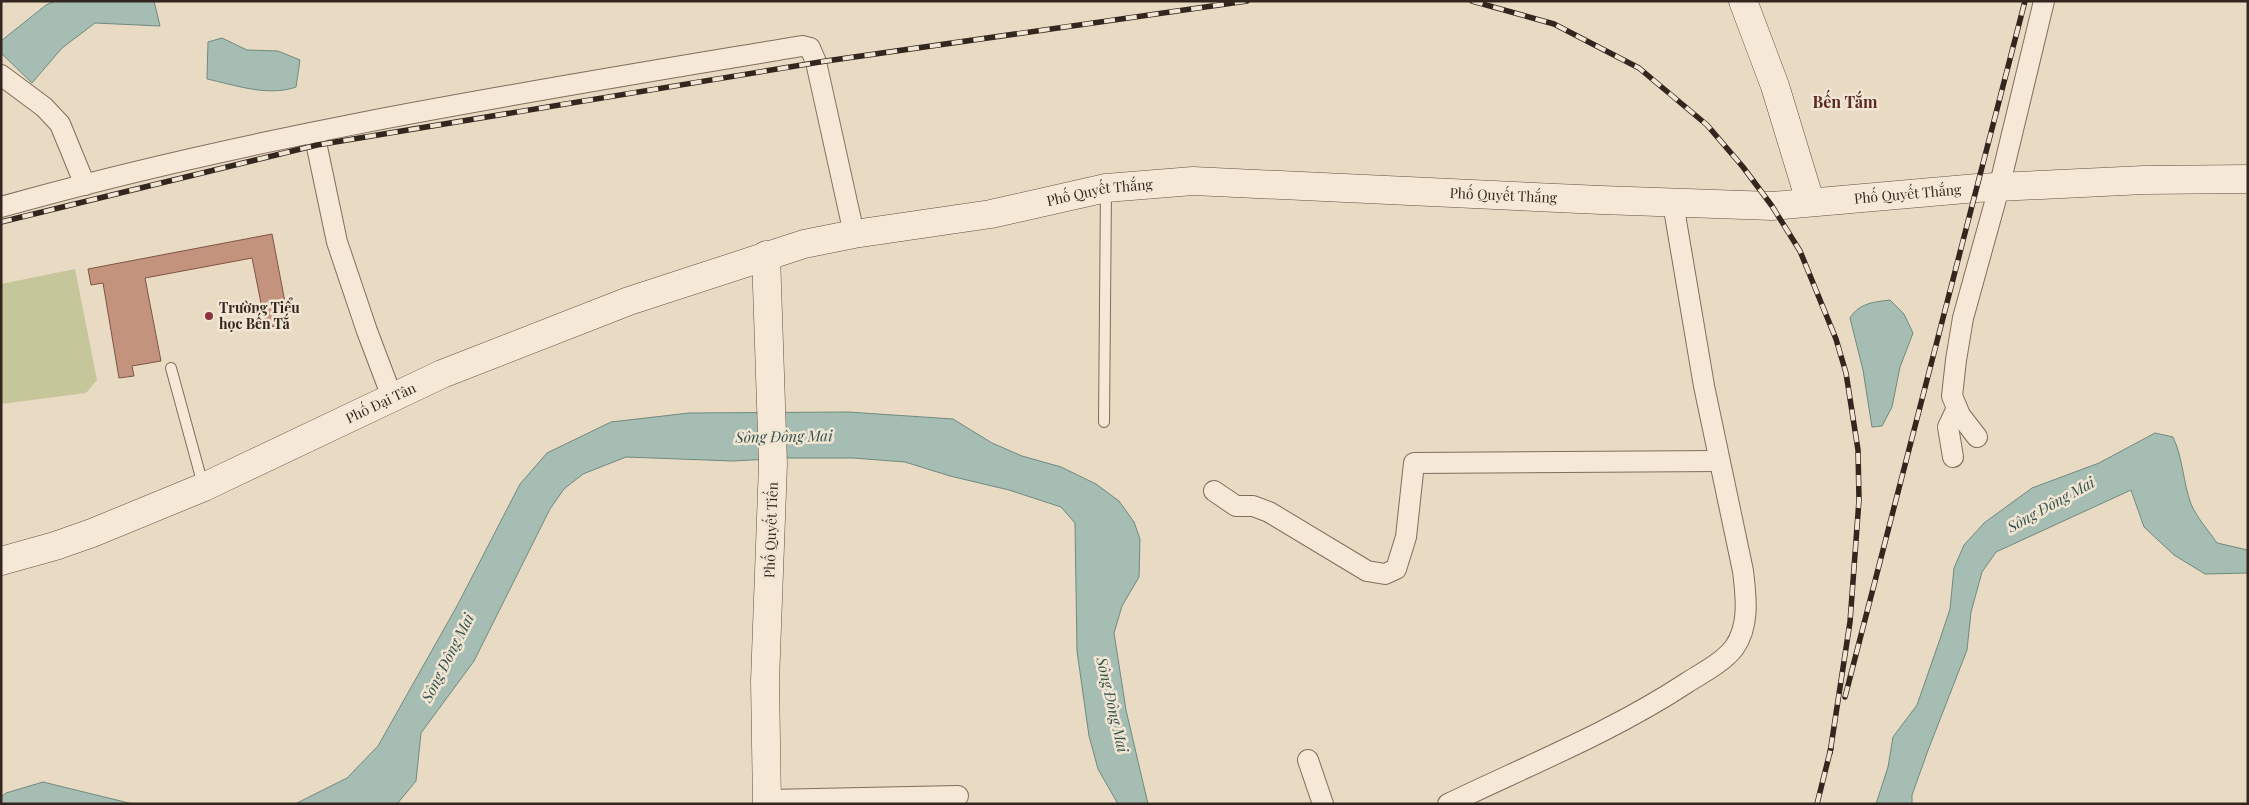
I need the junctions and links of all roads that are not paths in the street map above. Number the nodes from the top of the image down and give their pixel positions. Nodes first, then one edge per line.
1 (1743, 1) edge
2 (2044, 1) edge
3 (1, 75) edge
4 (314, 133) junction
5 (2248, 179) edge
6 (85, 185) junction
7 (1106, 188) junction
8 (1999, 188) junction
9 (1810, 201) junction
10 (1673, 202) junction
11 (1, 208) edge
12 (854, 234) junction
13 (766, 255) junction
14 (171, 368) dead end
15 (392, 397) junction
16 (1957, 408) junction
17 (1104, 422) dead end
18 (1977, 437) dead end
19 (1953, 457) dead end
20 (1719, 460) junction
21 (204, 487) junction
22 (1214, 491) dead end
23 (1, 561) edge
24 (1308, 760) dead end
25 (958, 796) dead end
26 (768, 802) edge
27 (1323, 804) edge
28 (1448, 804) edge

1 - 9 main road
2 - 8 street
3 - 6 street
4 - 6 street
4 - 12 street
4 - 15 street
5 - 8 main road, Phố Quyết Thắng
6 - 11 street
7 - 10 main road, Phố Quyết Thắng
7 - 12 main road, Phố Quyết Thắng
7 - 17 lane
8 - 9 main road, Phố Quyết Thắng
8 - 16 street
9 - 10 main road, Phố Quyết Thắng
10 - 20 street
12 - 13 main road, Phố Quyết Thắng
13 - 15 main road, Phố Đại Tân
13 - 26 main road, Phố Quyết Tiến
14 - 21 lane
15 - 21 main road, Phố Đại Tân
16 - 18 street
16 - 19 street
20 - 22 street
20 - 28 street
21 - 23 main road, Phố Đại Tân
24 - 27 street
25 - 26 street

